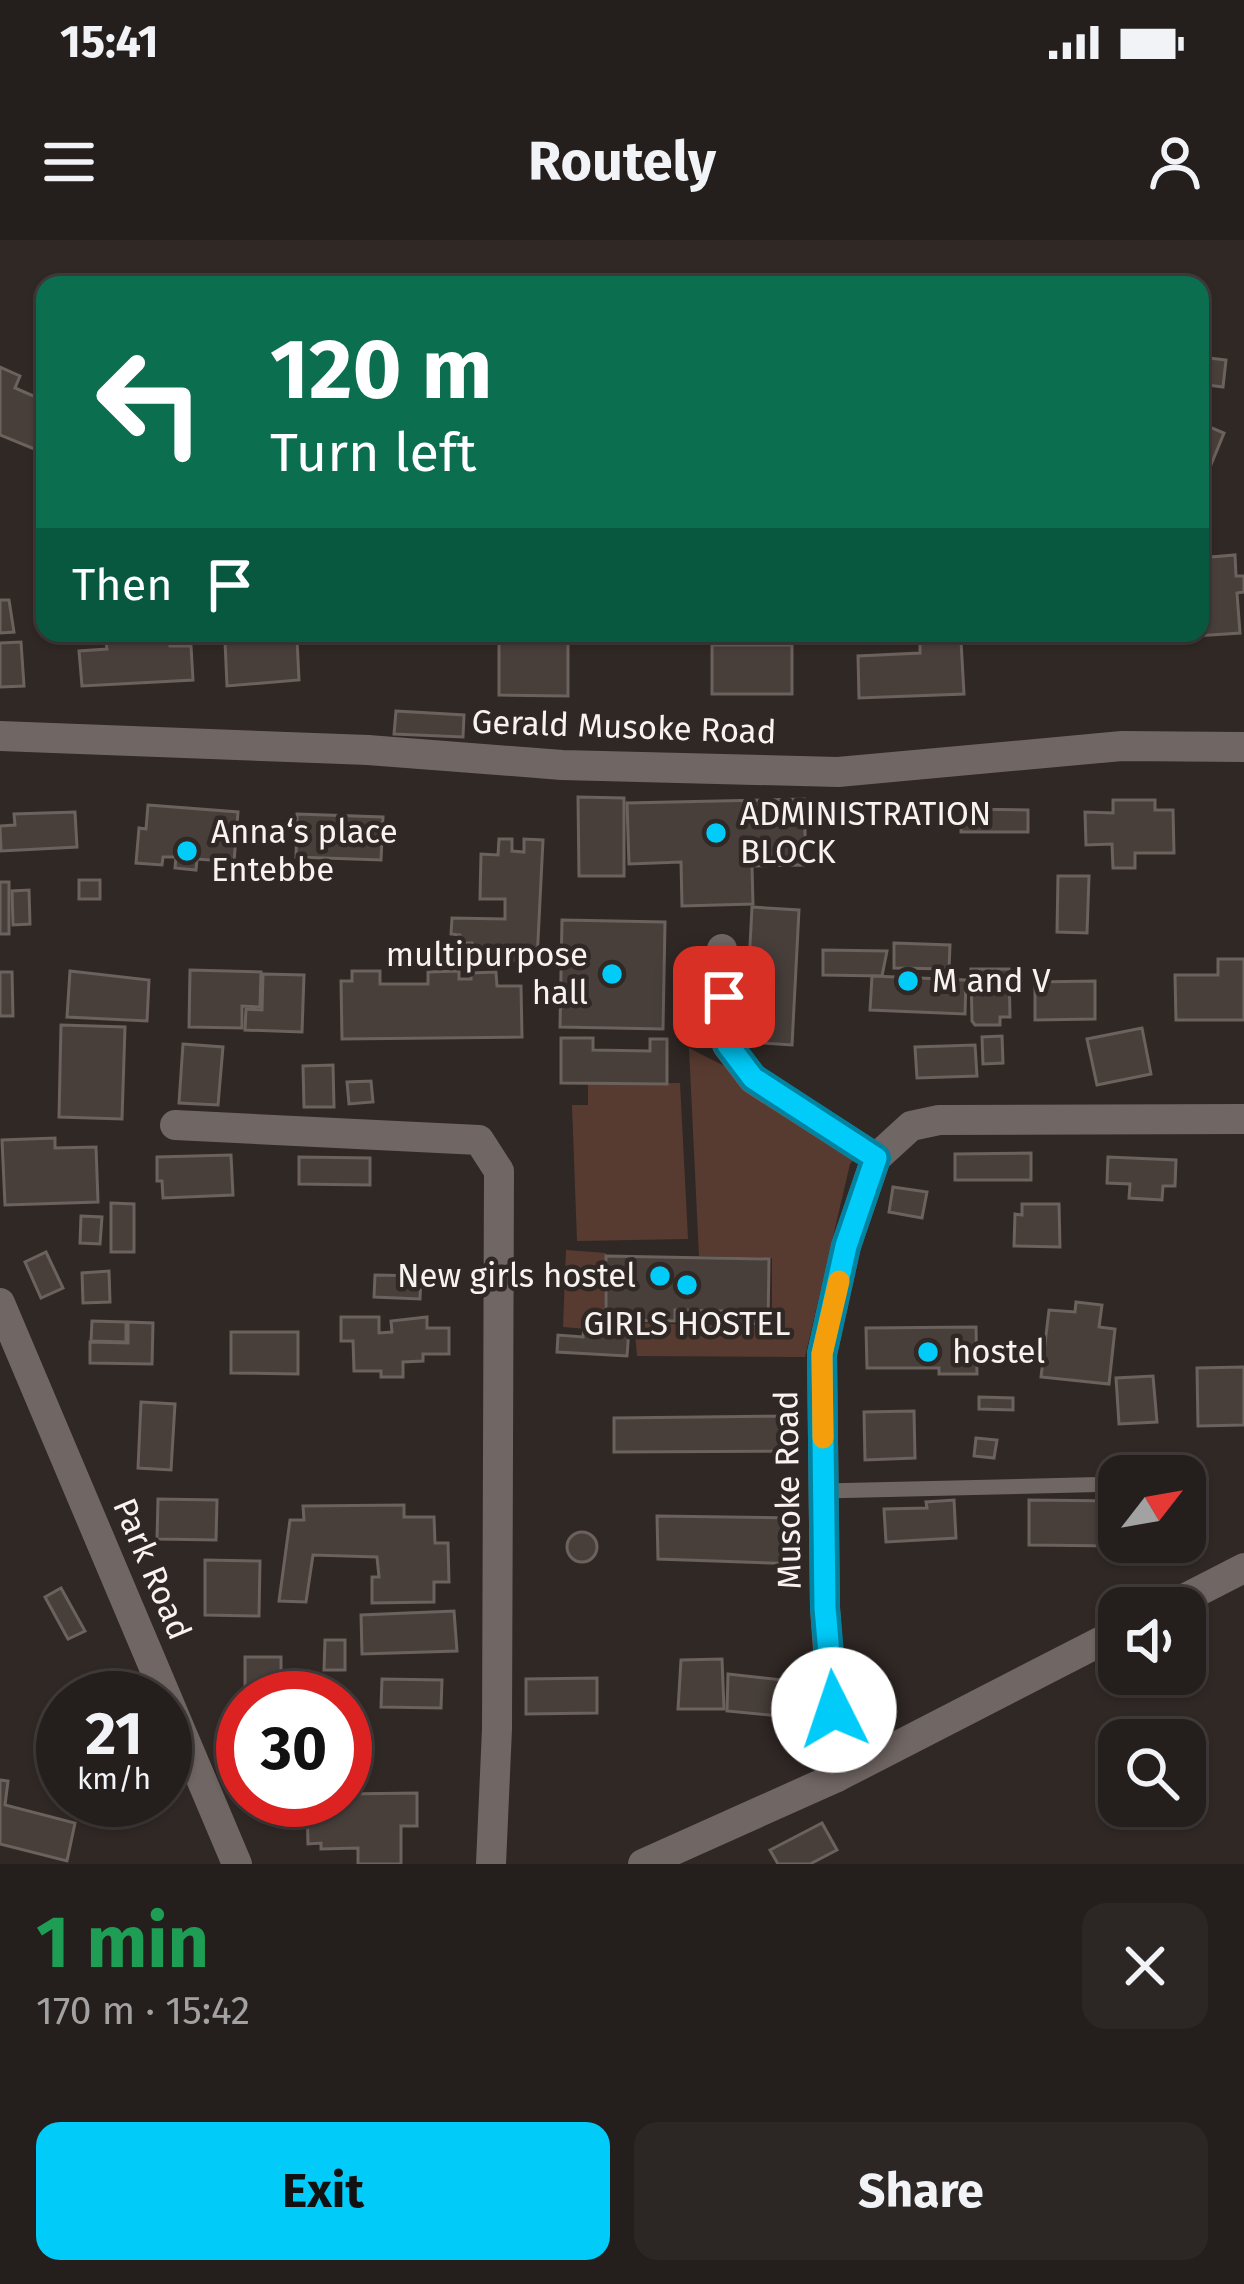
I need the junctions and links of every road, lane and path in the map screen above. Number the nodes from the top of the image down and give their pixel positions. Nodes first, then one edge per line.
1 (0, 736) edge
2 (1244, 747) edge
3 (722, 949) dead end
4 (1244, 1120) edge
5 (175, 1125) dead end
6 (876, 1158) junction
7 (0, 1303) edge
8 (1098, 1484) edge
9 (823, 1491) junction
10 (1244, 1568) edge
11 (1206, 1587) edge
12 (1098, 1643) edge
13 (836, 1777) junction
14 (237, 1864) edge
15 (491, 1864) edge
16 (643, 1864) edge

1 - 2 street, Gerald Musoke Road
3 - 6 street
4 - 6 street
5 - 15 street
6 - 9 street, Musoke Road
7 - 14 street, Park Road
8 - 9 lane
9 - 13 street, Musoke Road
10 - 11 street
12 - 13 street
13 - 16 street

